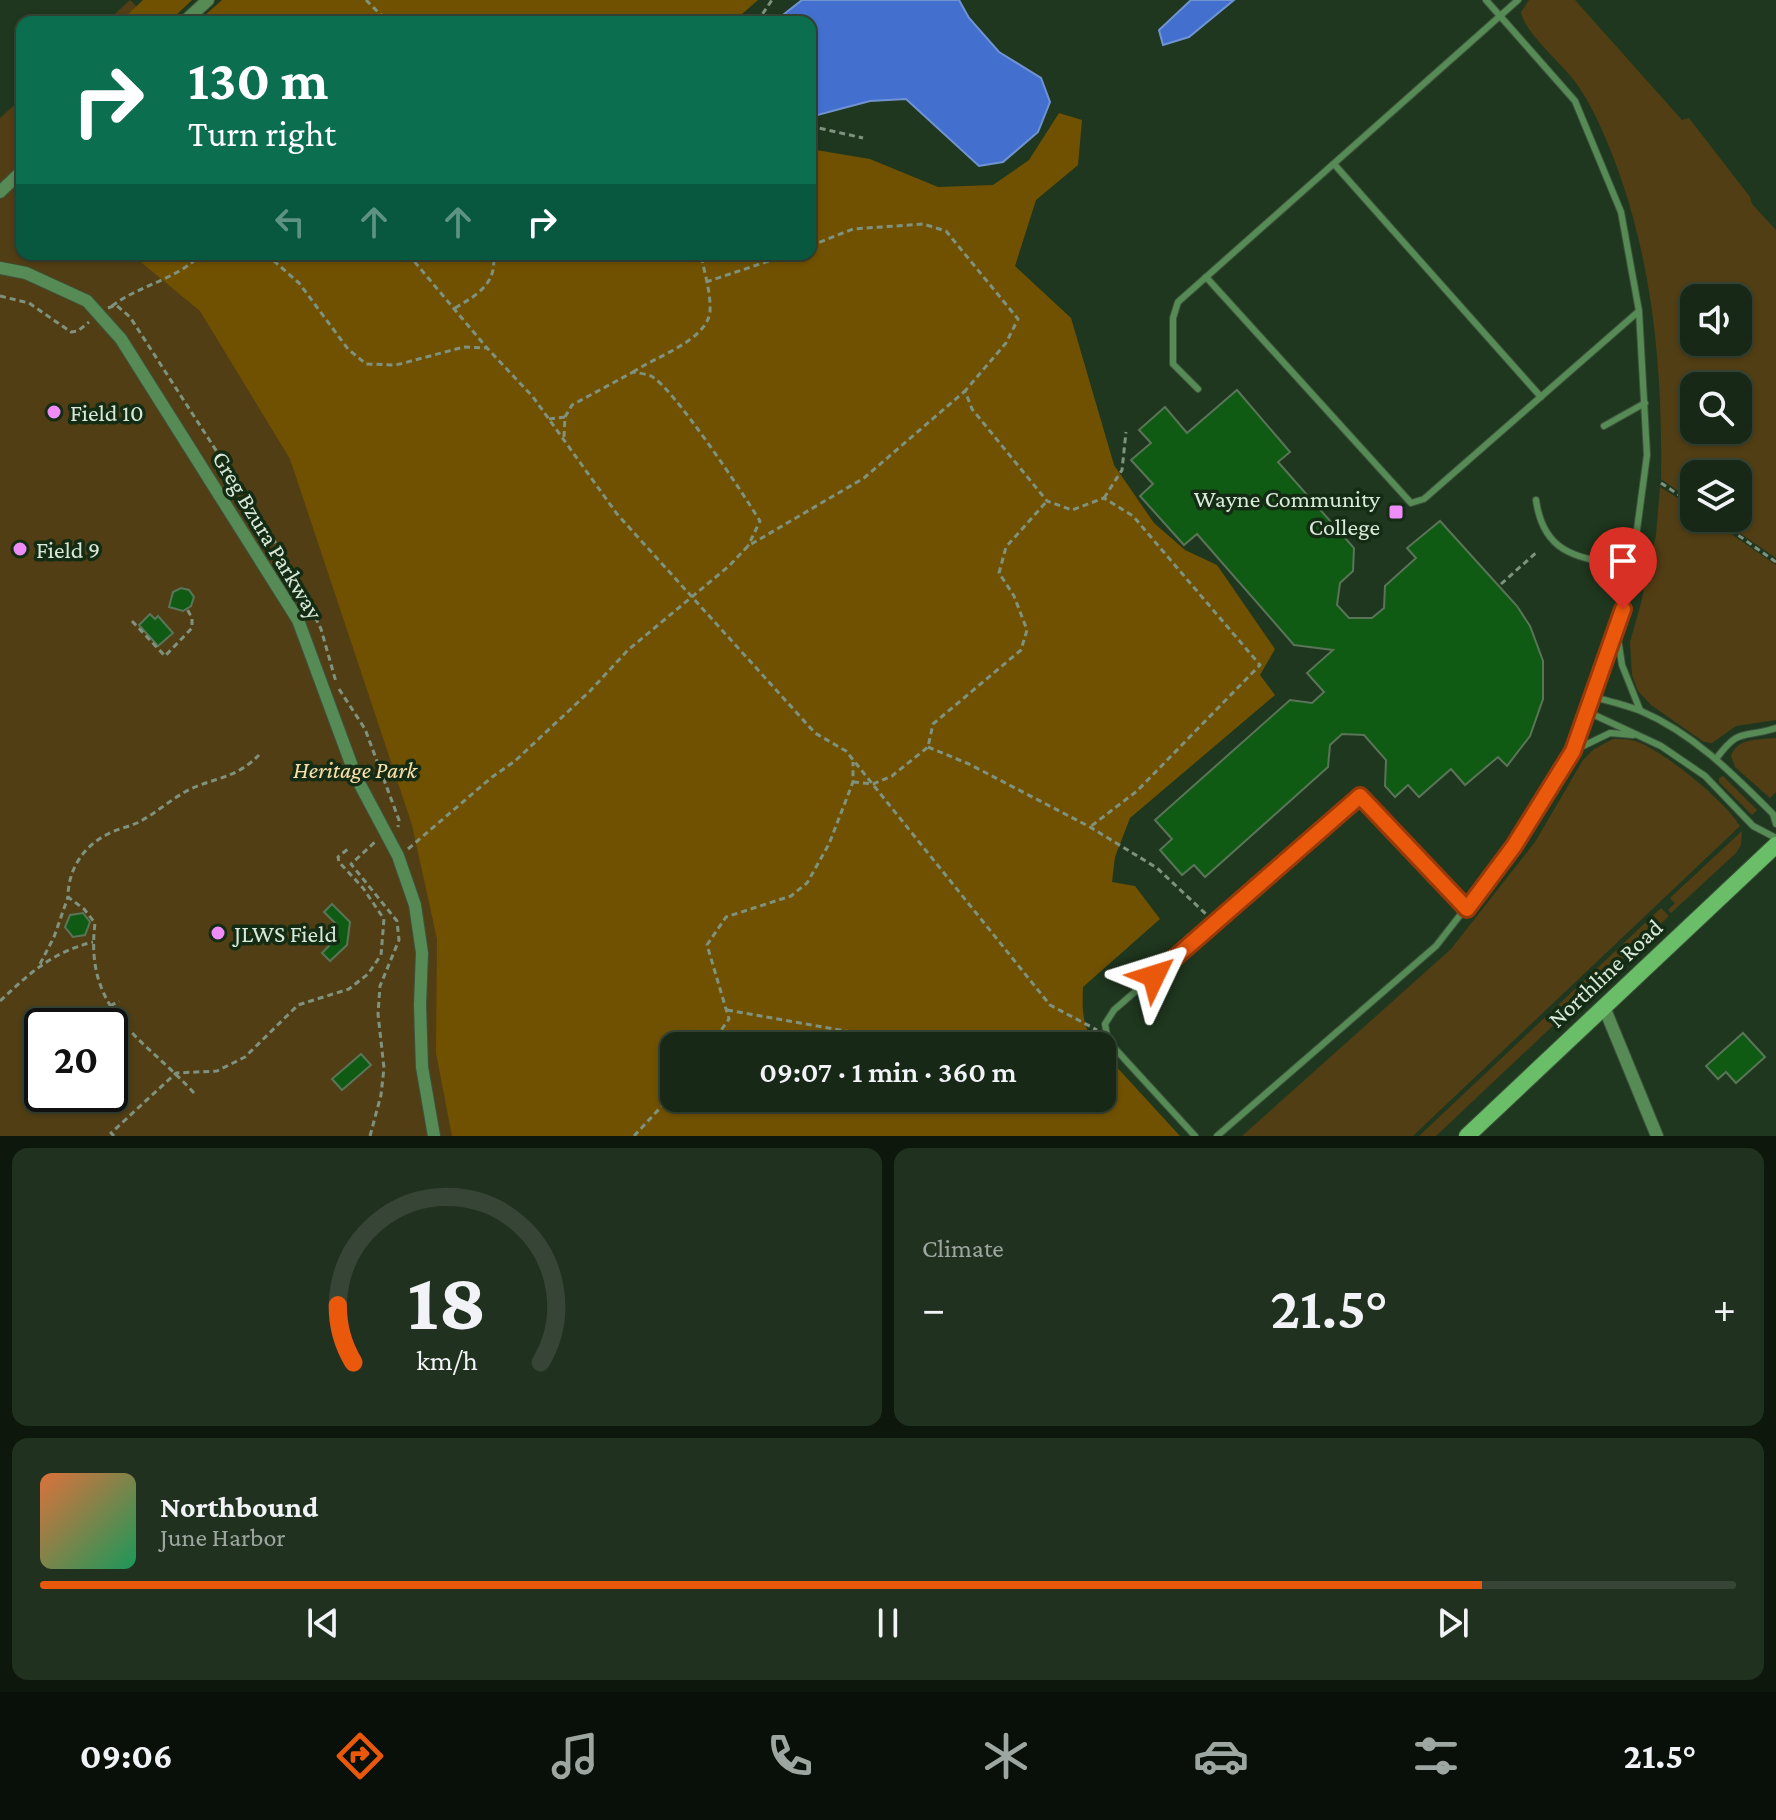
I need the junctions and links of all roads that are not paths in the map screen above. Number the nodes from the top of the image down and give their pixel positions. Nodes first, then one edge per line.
1 (208, 0) edge
2 (1486, 0) edge
3 (1518, 0) edge
4 (191, 16) edge
5 (1501, 16) junction
6 (1334, 164) junction
7 (16, 177) edge
8 (0, 192) edge
9 (0, 268) edge
10 (1206, 277) junction
11 (1639, 311) junction
12 (1198, 389) dead end
13 (1541, 397) junction
14 (1645, 403) junction
15 (1604, 426) dead end
16 (1536, 500) dead end
17 (1632, 567) junction
18 (1616, 628) junction
19 (1593, 697) junction
20 (1640, 710) junction
21 (1588, 712) junction
22 (1776, 728) edge
23 (1639, 735) junction
24 (1573, 751) junction
25 (1716, 759) junction
26 (1776, 824) edge
27 (1776, 838) edge
28 (1776, 845) edge
29 (1467, 909) junction
30 (1604, 1007) junction
31 (434, 1136) edge
32 (1195, 1136) edge
33 (1217, 1136) edge
34 (1467, 1136) edge
35 (1657, 1136) edge

1 - 4 street
2 - 5 lane
3 - 5 lane
5 - 6 lane
5 - 11 lane
6 - 10 lane
6 - 13 lane
7 - 8 street
9 - 31 street, Greg Bzura Parkway
10 - 12 lane
10 - 13 lane
11 - 13 lane
11 - 14 lane
14 - 15 lane
14 - 17 lane
16 - 17 lane
17 - 18 lane
18 - 19 lane
18 - 20 lane
19 - 20 lane
19 - 21 lane
20 - 25 lane
21 - 23 lane
21 - 24 lane
22 - 25 lane
23 - 24 lane
23 - 27 lane
24 - 29 lane
25 - 26 lane
28 - 30 main road, Northline Road
29 - 32 lane
29 - 33 lane
30 - 34 main road, Northline Road
30 - 35 street

